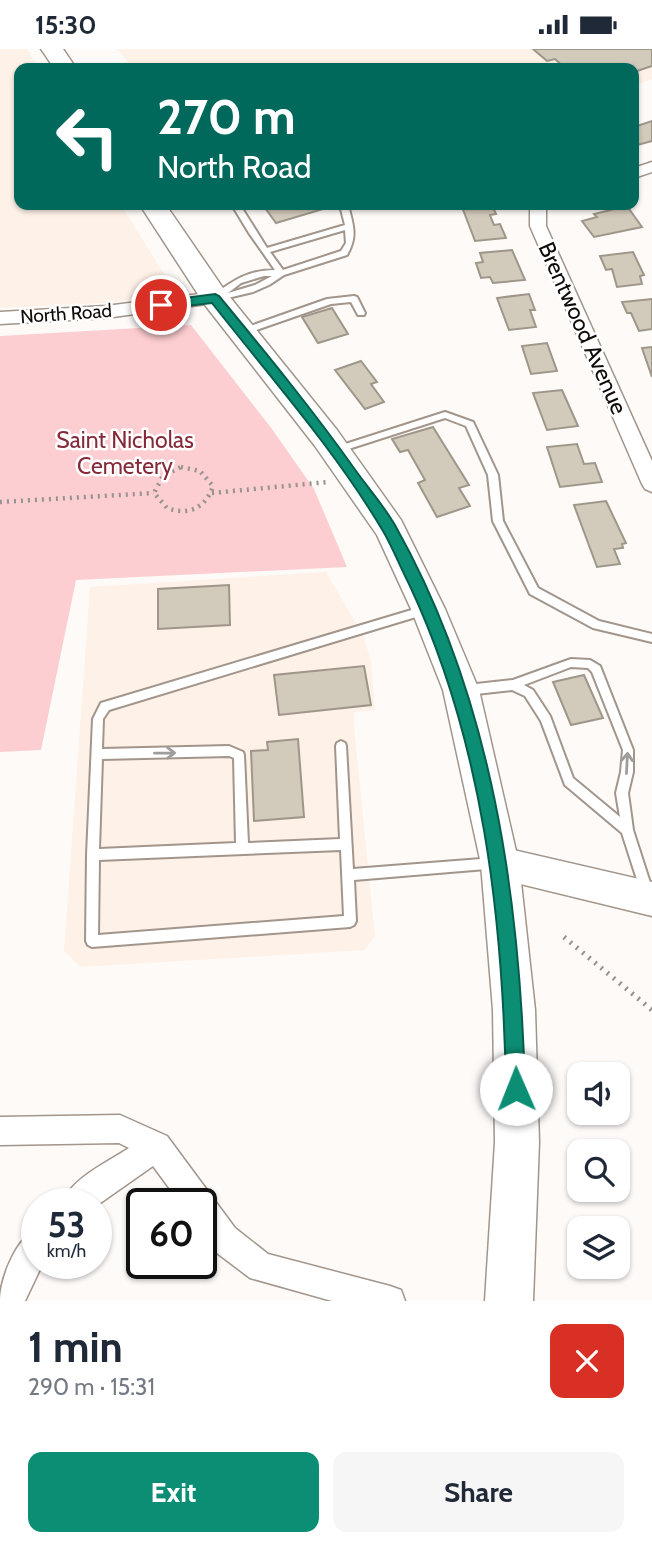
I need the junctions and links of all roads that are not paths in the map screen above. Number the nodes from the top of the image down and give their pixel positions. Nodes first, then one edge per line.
1 (156, 210) edge
2 (239, 210) edge
3 (345, 210) edge
4 (540, 210) edge
5 (349, 226) junction
6 (266, 251) junction
7 (281, 273) junction
8 (215, 299) junction
9 (361, 313) dead end
10 (0, 318) edge
11 (242, 332) junction
12 (334, 450) junction
13 (652, 484) edge
14 (428, 609) junction
15 (652, 638) edge
16 (513, 685) junction
17 (461, 690) junction
18 (341, 746) dead end
19 (97, 754) junction
20 (626, 830) junction
21 (347, 843) junction
22 (242, 848) junction
23 (93, 855) junction
24 (500, 864) junction
25 (349, 875) junction
26 (650, 899) edge
27 (0, 1131) edge
28 (157, 1146) junction
29 (95, 1188) edge
30 (187, 1188) edge
31 (217, 1229) edge
32 (21, 1274) edge
33 (10, 1301) edge
34 (390, 1301) edge
35 (509, 1301) edge

1 - 8 main road
2 - 6 lane
3 - 5 lane
4 - 13 street, Brentwood Avenue
5 - 6 lane
5 - 7 lane
6 - 7 lane
7 - 8 lane
7 - 8 lane
8 - 10 street, North Road
8 - 11 main road
9 - 11 lane
11 - 12 main road
12 - 14 main road
12 - 15 lane
14 - 17 main road
14 - 19 lane
16 - 17 lane
16 - 20 lane
20 -> 16 lane
17 - 24 main road
18 - 21 lane
19 -> 22 lane
19 - 23 lane
20 - 26 lane
21 - 22 lane
21 - 25 lane
22 - 23 lane
23 - 25 lane
24 - 25 lane
24 - 26 street
24 - 35 main road
27 - 28 street
28 - 29 street
28 - 30 street
31 - 34 street
32 - 33 street

